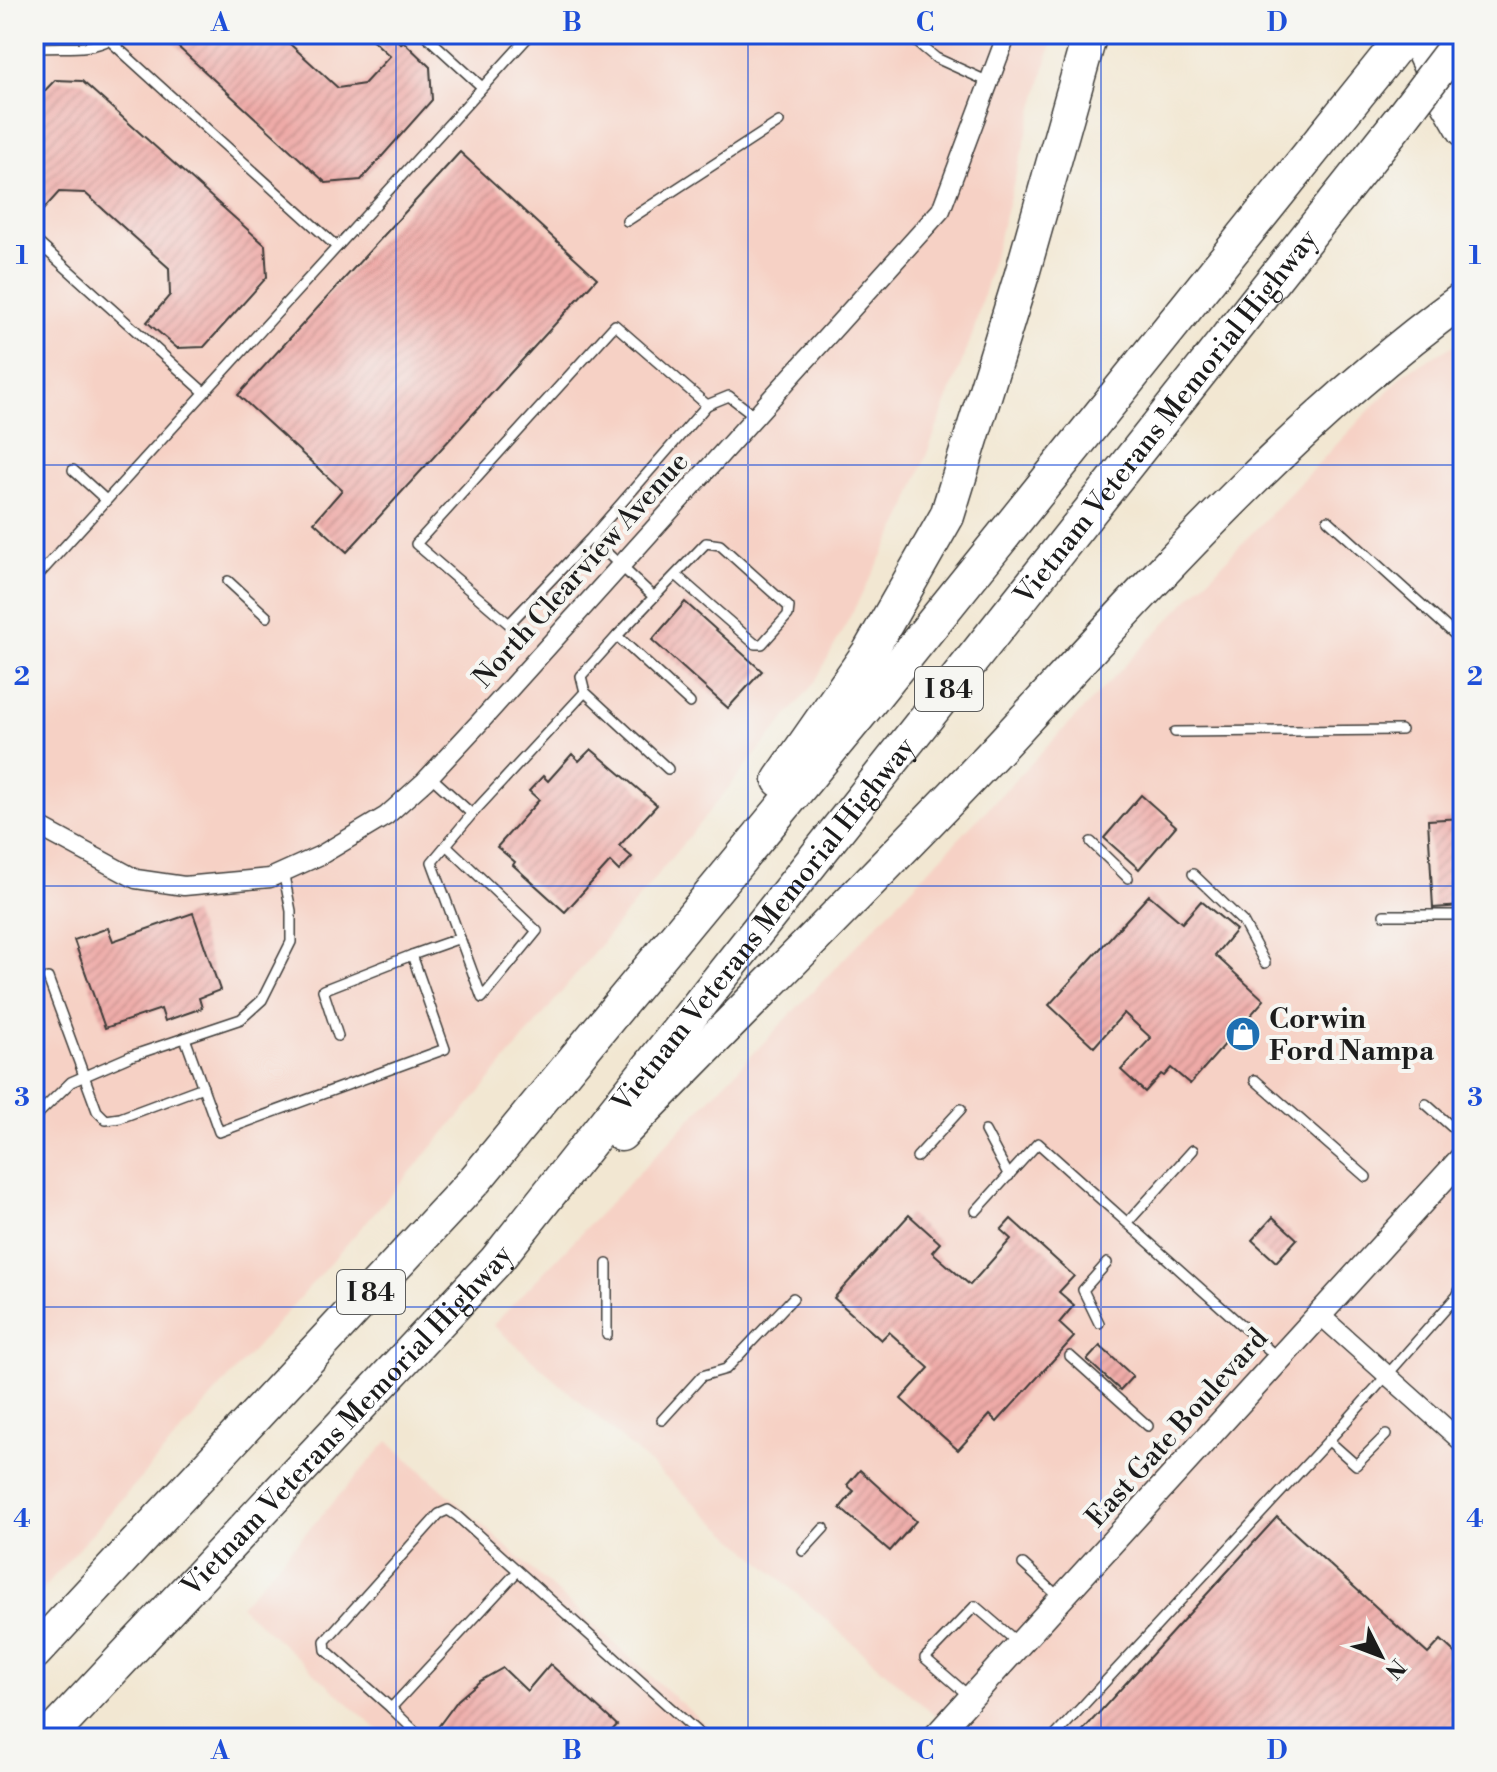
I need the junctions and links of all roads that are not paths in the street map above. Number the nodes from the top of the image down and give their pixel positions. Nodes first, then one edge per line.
1 (424, 34) edge
2 (531, 34) edge
3 (907, 34) edge
4 (1007, 34) edge
5 (1090, 34) edge
6 (110, 37) edge
7 (1463, 37) edge
8 (1402, 41) edge
9 (34, 49) edge
10 (989, 82) junction
11 (482, 87) junction
12 (779, 122) dead end
13 (1463, 131) edge
14 (627, 221) dead end
15 (34, 239) edge
16 (337, 247) junction
17 (46, 250) junction
18 (34, 262) edge
19 (1463, 299) edge
20 (1463, 322) edge
21 (1403, 342) junction
22 (204, 392) junction
23 (707, 405) junction
24 (755, 416) junction
25 (73, 470) dead end
26 (106, 500) junction
27 (1328, 520) dead end
28 (591, 538) junction
29 (620, 565) junction
30 (36, 574) edge
31 (676, 575) junction
32 (228, 581) dead end
33 (654, 597) junction
34 (267, 617) dead end
35 (617, 636) junction
36 (1463, 642) edge
37 (585, 692) junction
38 (690, 703) dead end
39 (1401, 730) dead end
40 (1175, 732) dead end
41 (668, 769) dead end
42 (430, 776) junction
43 (472, 814) junction
44 (34, 824) edge
45 (1091, 842) dead end
46 (446, 845) junction
47 (283, 871) junction
48 (1193, 874) dead end
49 (1128, 878) dead end
50 (1384, 915) dead end
51 (1463, 915) edge
52 (693, 918) junction
53 (460, 938) junction
54 (412, 955) junction
55 (1265, 963) dead end
56 (48, 978) dead end
57 (338, 1036) dead end
58 (185, 1038) junction
59 (84, 1077) junction
60 (1255, 1080) dead end
61 (203, 1087) junction
62 (1426, 1104) dead end
63 (961, 1109) dead end
64 (34, 1118) edge
65 (985, 1131) dead end
66 (1463, 1137) edge
67 (1193, 1150) dead end
68 (917, 1157) dead end
69 (1463, 1157) edge
70 (1009, 1176) junction
71 (1366, 1177) dead end
72 (976, 1211) dead end
73 (1128, 1222) junction
74 (495, 1262) junction
75 (1107, 1263) dead end
76 (607, 1264) dead end
77 (1463, 1282) edge
78 (793, 1298) dead end
79 (1320, 1315) junction
80 (1099, 1323) dead end
81 (607, 1335) dead end
82 (1070, 1356) dead end
83 (1279, 1359) junction
84 (1387, 1375) junction
85 (662, 1420) dead end
86 (1148, 1426) dead end
87 (1386, 1435) dead end
88 (1329, 1441) junction
89 (1463, 1443) edge
90 (824, 1528) dead end
91 (803, 1551) dead end
92 (1023, 1564) dead end
93 (518, 1571) junction
94 (1061, 1599) junction
95 (1019, 1644) junction
96 (34, 1653) edge
97 (971, 1698) junction
98 (391, 1708) junction
99 (1463, 1732) edge
100 (48, 1738) edge
101 (422, 1738) edge
102 (704, 1738) edge
103 (934, 1738) edge
104 (1053, 1738) edge
105 (1458, 1738) edge

1 - 11 lane
2 - 11 lane
3 - 10 lane
4 - 10 street, North Clearview Avenue
5 - 52 highway
6 - 9 lane
6 - 16 lane
7 - 74 highway, Vietnam Veterans Memorial Highway / I 84, bridge
8 - 13 main road
8 - 52 highway, Vietnam Veterans Memorial Highway / I 84
10 - 24 street, North Clearview Avenue
11 - 16 lane
12 - 14 lane
15 - 17 lane
16 - 22 lane
17 - 18 lane
17 - 22 lane
19 - 21 highway
20 - 21 highway
21 - 74 highway
22 - 26 lane
23 - 24 lane
23 - 28 lane
23 - 28 lane
24 - 29 street, North Clearview Avenue
25 - 26 lane
26 - 30 lane
27 - 36 lane
28 - 29 lane
29 - 33 lane
29 - 42 street, North Clearview Avenue
31 - 31 lane
31 - 33 lane
32 - 34 lane
33 - 35 lane
35 - 37 lane
35 - 38 lane
37 - 41 lane
37 - 43 lane
39 - 40 lane
42 - 43 lane
42 - 47 street, North Clearview Avenue
43 - 46 lane
44 - 47 street, North Clearview Avenue
45 - 49 lane
46 - 53 lane
46 - 53 lane
47 - 58 lane
48 - 55 lane
50 - 51 lane
52 - 96 highway, Vietnam Veterans Memorial Highway / I 84
53 - 54 lane
54 - 57 lane
54 - 61 lane
56 - 59 lane
58 - 59 lane
58 - 61 lane
59 - 61 lane
59 - 64 lane
60 - 71 lane
62 - 66 lane
63 - 68 lane
65 - 70 lane
67 - 73 lane
69 - 79 street, East Gate Boulevard
70 - 72 lane
70 - 73 lane
73 - 83 lane
74 - 100 highway, Vietnam Veterans Memorial Highway / I 84
75 - 80 lane
76 - 81 lane
77 - 84 lane
78 - 85 lane
79 - 83 street, East Gate Boulevard
79 - 84 street
82 - 86 lane
83 - 94 street, East Gate Boulevard
84 - 88 lane
84 - 89 street
87 - 88 lane
88 - 104 lane
90 - 91 lane
92 - 94 lane
93 - 98 lane
93 - 98 lane
93 - 102 lane
94 - 95 street, East Gate Boulevard
95 - 97 street, East Gate Boulevard
95 - 97 lane
97 - 103 street, East Gate Boulevard
98 - 101 lane
99 - 105 lane

